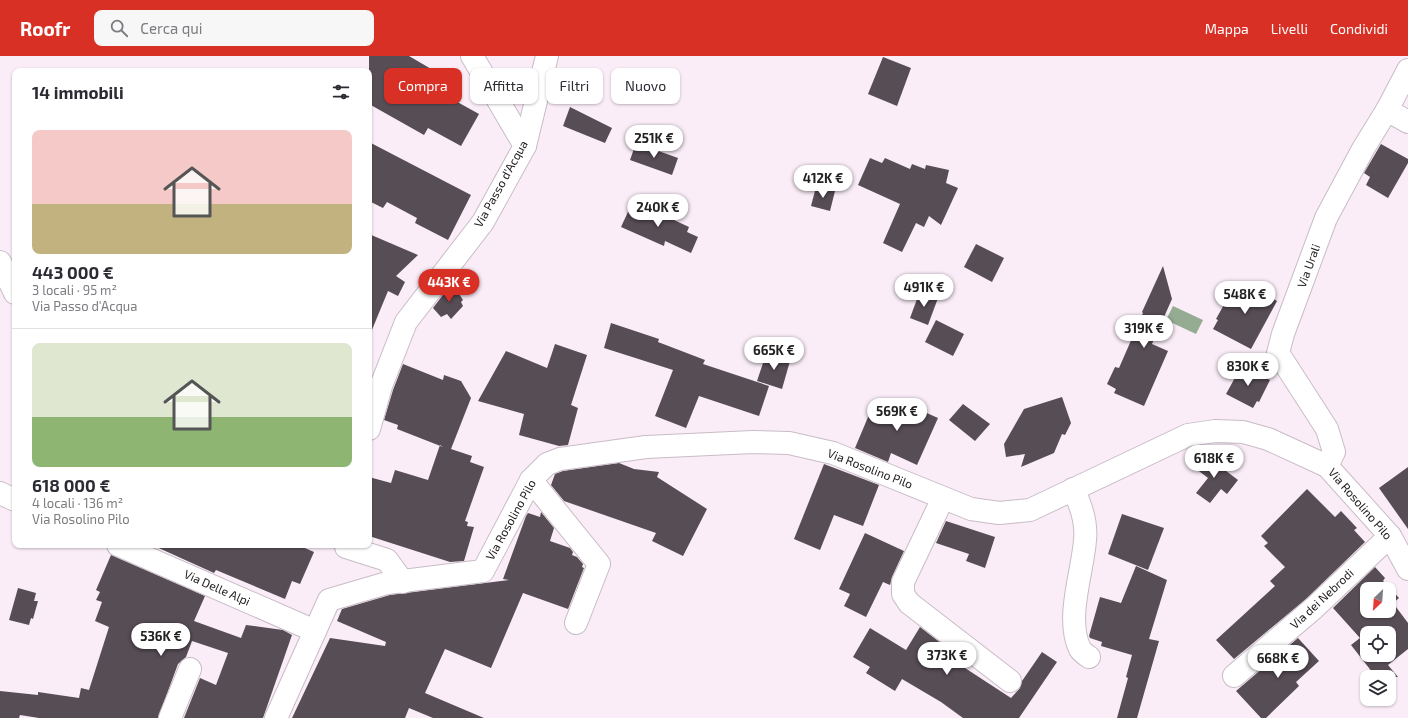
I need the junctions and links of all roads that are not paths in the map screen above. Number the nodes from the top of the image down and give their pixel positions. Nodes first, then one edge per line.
1 (472, 56) edge
2 (547, 56) edge
3 (1408, 70) edge
4 (1387, 110) junction
5 (1408, 122) edge
6 (525, 146) junction
7 (0, 262) edge
8 (12, 287) edge
9 (372, 418) edge
10 (1327, 466) junction
11 (531, 480) junction
12 (1073, 490) junction
13 (0, 493) edge
14 (943, 498) junction
15 (12, 499) edge
16 (1390, 536) junction
17 (125, 548) edge
18 (349, 548) edge
19 (1408, 569) edge
20 (403, 582) junction
21 (576, 623) dead end
22 (315, 631) junction
23 (1089, 657) dead end
24 (190, 669) dead end
25 (1234, 676) dead end
26 (1010, 681) dead end
27 (170, 718) edge
28 (276, 718) edge

1 - 6 street
2 - 6 street, Via Passo d'Acqua
3 - 4 street, Via Urali
4 - 5 street
4 - 10 street, Via Urali
6 - 9 street, Via Passo d'Acqua
7 - 8 street
10 - 12 street, Via Rosolino Pilo
10 - 16 street, Via Rosolino Pilo
11 - 14 street, Via Rosolino Pilo
11 - 20 street, Via Rosolino Pilo
11 - 21 street
12 - 14 street, Via Rosolino Pilo
12 - 23 street
13 - 15 street
14 - 26 street
16 - 19 street, Via Rosolino Pilo
16 - 25 street, Via dei Nebrodi
17 - 22 street, Via Delle Alpi
18 - 20 street
20 - 22 street, Via Rosolino Pilo
22 - 28 street, Via Rosolino Pilo
24 - 27 street

